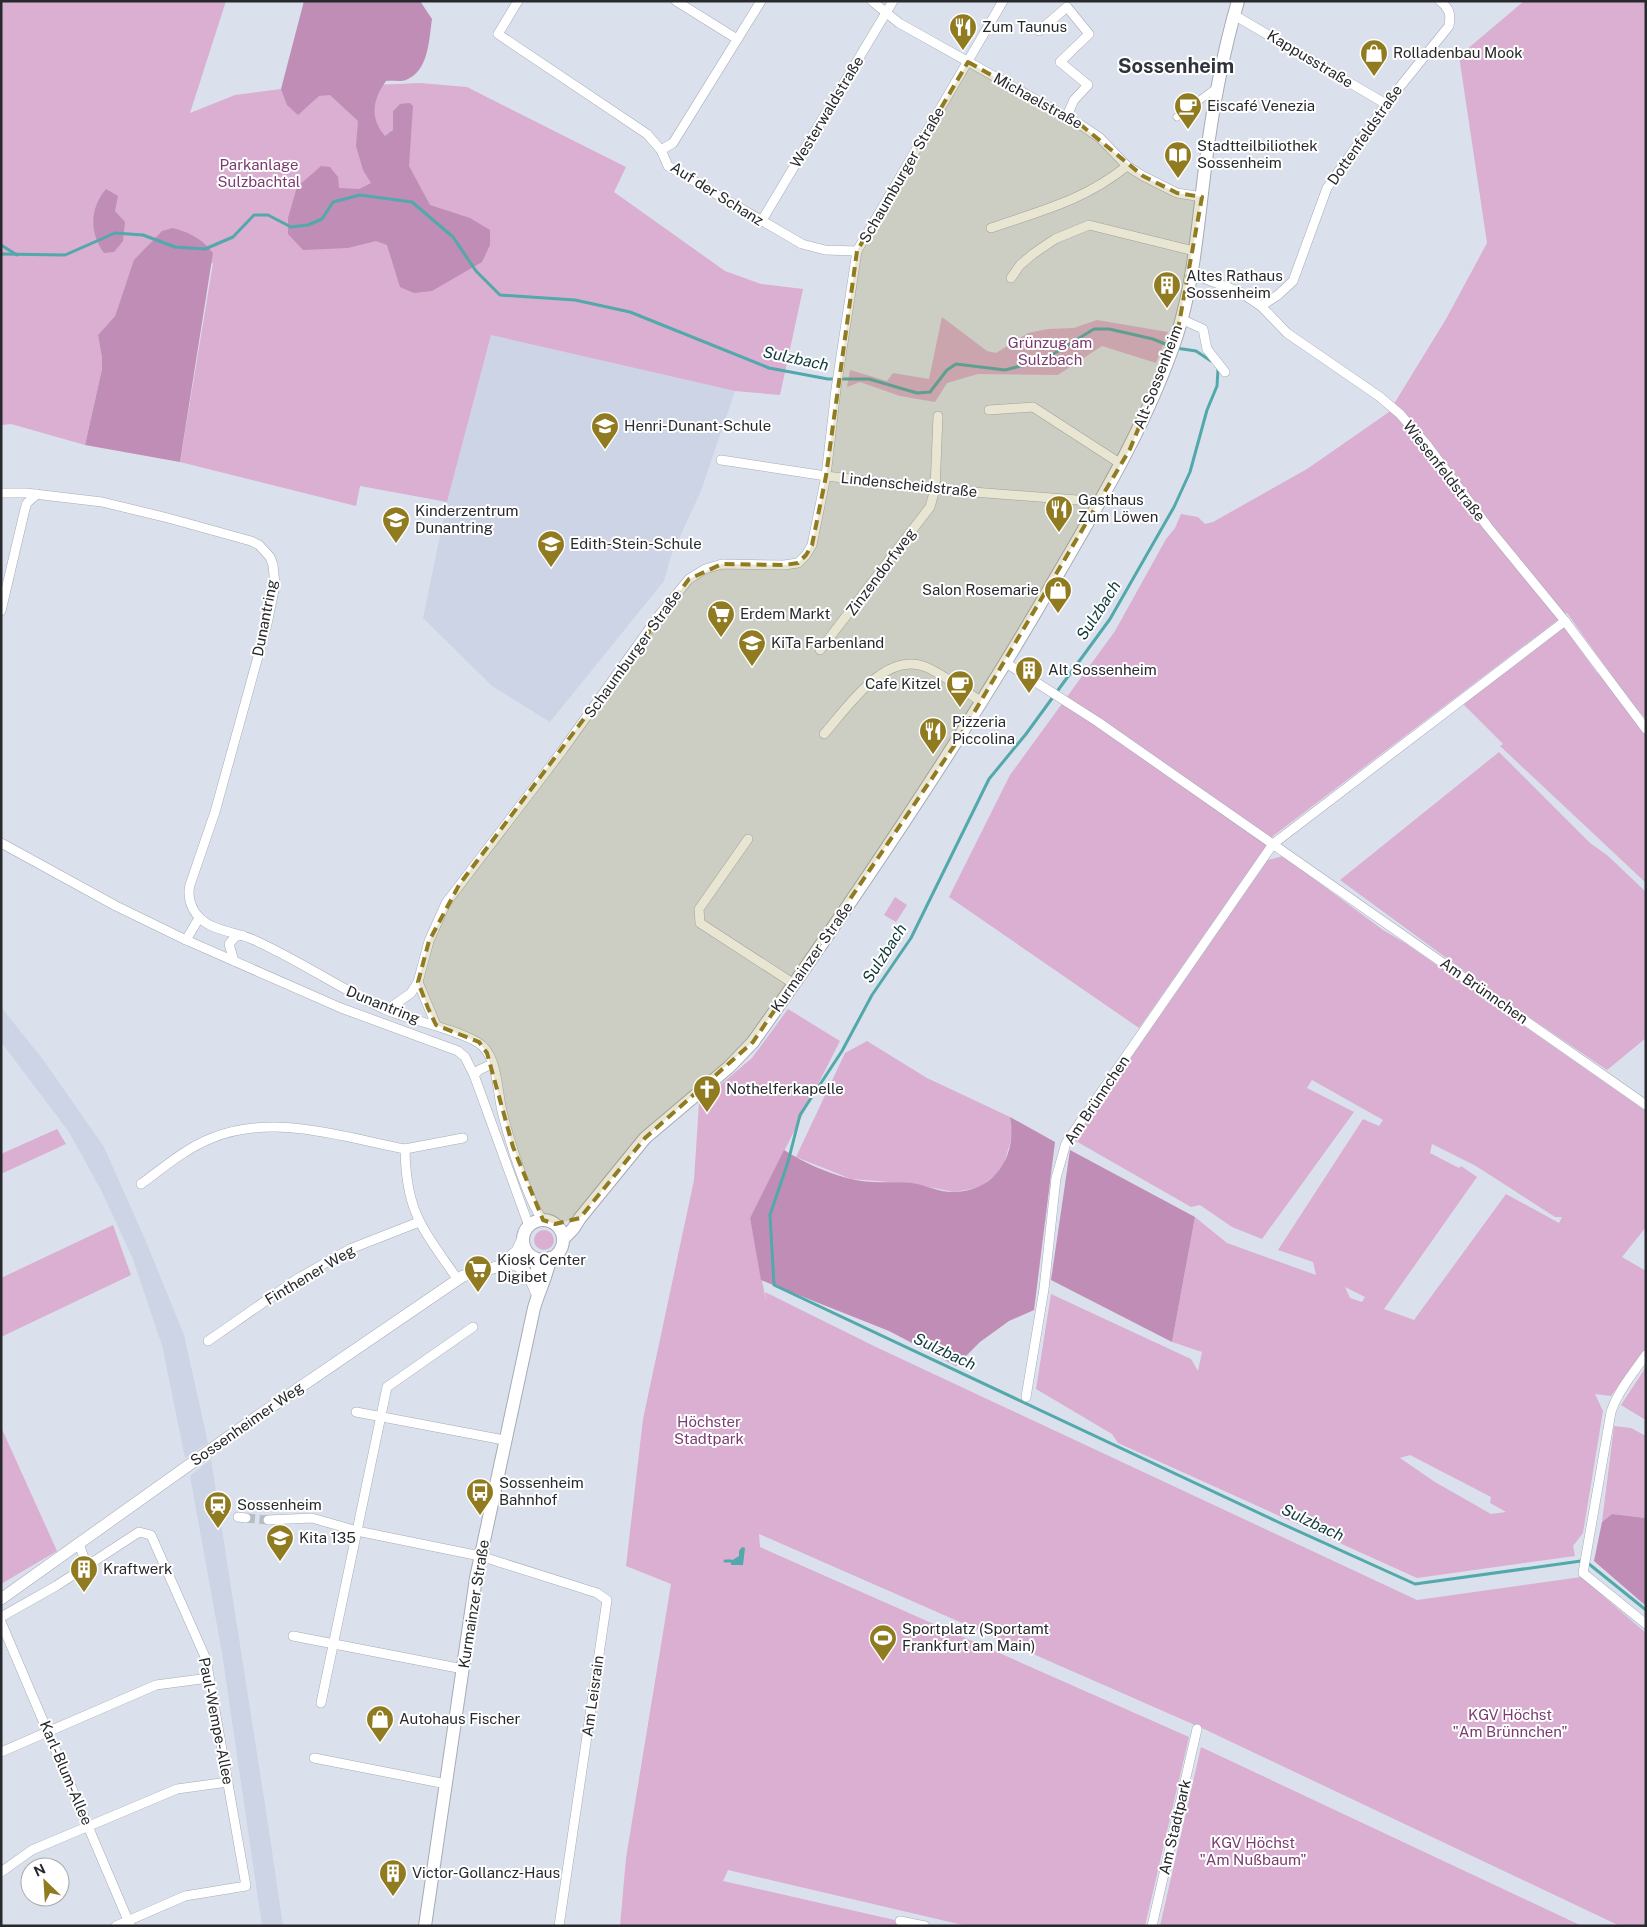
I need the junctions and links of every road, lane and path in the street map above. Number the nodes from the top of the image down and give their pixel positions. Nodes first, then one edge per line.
1 (518, 1) edge
2 (676, 1) edge
3 (761, 1) edge
4 (872, 1) edge
5 (893, 1) edge
6 (1003, 1) edge
7 (1238, 1) edge
8 (1440, 1) edge
9 (886, 13) junction
10 (1234, 15) junction
11 (1039, 31) dead end
12 (737, 39) junction
13 (968, 62) junction
14 (1216, 87) junction
15 (1386, 104) junction
16 (1177, 117) dead end
17 (1066, 118) junction
18 (661, 150) junction
19 (1127, 166) junction
20 (1202, 197) junction
21 (761, 222) junction
22 (992, 228) dead end
23 (857, 251) junction
24 (1194, 251) junction
25 (1190, 273) junction
26 (1011, 278) dead end
27 (1260, 306) junction
28 (1181, 318) junction
29 (1226, 372) dead end
30 (989, 410) dead end
31 (938, 416) dead end
32 (721, 460) dead end
33 (1121, 464) junction
34 (826, 476) junction
35 (935, 490) junction
36 (1, 493) edge
37 (37, 494) junction
38 (1097, 506) junction
39 (1, 610) edge
40 (1565, 621) junction
41 (820, 650) dead end
42 (1006, 663) junction
43 (982, 702) junction
44 (1646, 729) edge
45 (824, 734) dead end
46 (748, 839) dead end
47 (1, 843) edge
48 (1273, 844) junction
49 (200, 918) junction
50 (242, 936) junction
51 (186, 940) junction
52 (234, 961) junction
53 (418, 982) junction
54 (794, 984) junction
55 (387, 1010) junction
56 (436, 1025) junction
57 (492, 1064) junction
58 (474, 1075) junction
59 (497, 1083) junction
60 (481, 1096) junction
61 (1646, 1104) edge
62 (496, 1135) junction
63 (509, 1136) junction
64 (463, 1138) dead end
65 (405, 1149) junction
66 (141, 1184) dead end
67 (580, 1218) junction
68 (418, 1222) junction
69 (549, 1222) junction
70 (526, 1232) junction
71 (563, 1240) junction
72 (540, 1258) junction
73 (507, 1264) junction
74 (458, 1280) junction
75 (539, 1291) junction
76 (472, 1327) dead end
77 (208, 1341) dead end
78 (1646, 1355) edge
79 (1026, 1397) dead end
80 (356, 1412) dead end
81 (381, 1416) junction
82 (504, 1440) junction
83 (268, 1520) tunnel mouth
84 (357, 1530) junction
85 (79, 1544) junction
86 (480, 1556) junction
87 (87, 1566) junction
88 (1, 1599) edge
89 (1, 1617) edge
90 (1, 1622) edge
91 (1646, 1624) edge
92 (292, 1636) dead end
93 (333, 1644) junction
94 (463, 1669) junction
95 (209, 1678) junction
96 (320, 1703) dead end
97 (1198, 1729) dead end
98 (48, 1732) junction
99 (1, 1752) edge
100 (314, 1758) dead end
101 (228, 1782) junction
102 (446, 1784) junction
103 (88, 1825) junction
104 (1, 1872) edge
105 (900, 1921) dead end
106 (129, 1923) edge
107 (116, 1926) edge
108 (425, 1926) edge
109 (560, 1926) edge
110 (925, 1926) edge
111 (1152, 1926) edge

1 - 18 street, Auf der Schanz
2 - 12 street
3 - 12 street
4 - 9 street, Michaelstraße
5 - 9 street, Westerwaldstraße
6 - 13 street, Schaumburger Straße
7 - 10 main road, Alt-Sossenheim
8 - 15 street, Dottenfeldstraße
9 - 13 street, Michaelstraße
9 - 21 street, Westerwaldstraße
10 - 14 main road, Alt-Sossenheim
10 - 15 street, Kappusstraße
11 - 17 street
12 - 18 street
13 - 17 street, Michaelstraße
13 - 23 street, Schaumburger Straße
14 - 16 street
14 - 20 main road, Alt-Sossenheim
15 - 27 street, Dottenfeldstraße
17 - 19 street, Michaelstraße
18 - 21 street, Auf der Schanz
19 - 20 street, Michaelstraße
19 - 22 street
20 - 24 main road, Alt-Sossenheim
21 - 23 street, Auf der Schanz
23 - 34 street, Schaumburger Straße
24 - 25 main road, Alt-Sossenheim
24 - 26 street
25 - 27 street, Wiesenfeldstraße
25 - 28 main road, Alt-Sossenheim
27 - 40 street, Wiesenfeldstraße
28 - 29 street
28 - 33 main road, Alt-Sossenheim
30 - 33 street
31 - 35 street
32 - 34 street, Lindenscheidstraße
33 - 38 main road, Alt-Sossenheim
34 - 35 street, Lindenscheidstraße
34 - 53 street, Schaumburger Straße
35 - 38 street, Lindenscheidstraße
35 - 41 street, Zinzendorfweg
36 - 37 street, Dunantring
37 - 39 street
37 - 49 street, Dunantring
38 - 42 main road, Alt-Sossenheim
40 - 44 street, Wiesenfeldstraße
40 - 48 street, Am Brünnchen
42 - 43 main road, Kurmainzer Straße
42 - 48 street, Am Brünnchen
43 - 45 street
43 - 54 main road, Kurmainzer Straße
46 - 54 street
47 - 51 street, Dunantring
48 - 61 street, Am Brünnchen
48 - 79 street, Am Brünnchen
49 - 50 street, Dunantring
49 - 51 street
50 - 52 street
50 - 55 street, Dunantring
51 - 52 street, Dunantring
52 - 58 street, Dunantring
53 - 55 street
53 - 56 street
54 - 67 main road, Kurmainzer Straße
55 - 56 street, Dunantring
56 - 57 street, Dunantring
57 - 58 street
57 - 59 street, Dunantring
58 - 60 street, Dunantring
59 - 60 street
59 - 63 street, Dunantring
60 - 62 street, Dunantring
62 - 63 street
62 - 70 street, Dunantring
63 - 69 street, Dunantring
64 - 65 street
65 - 66 street
65 - 68 street
67 - 69 main road
67 - 71 main road, Kurmainzer Straße
68 - 74 street
68 - 77 street, Finthener Weg
69 - 70 main road
69 - 71 main road
70 - 72 main road
70 - 73 street, Sossenheimer Weg
71 - 72 main road
72 - 73 street, Sossenheimer Weg
72 - 75 main road, Kurmainzer Straße
73 - 74 street, Sossenheimer Weg
73 - 75 street
74 - 85 street, Sossenheimer Weg
75 - 82 main road, Kurmainzer Straße
76 - 81 street
78 - 91 street
80 - 81 street
81 - 82 street
81 - 84 street
82 - 86 main road, Kurmainzer Straße
83 - 84 street
84 - 86 street
84 - 93 street
85 - 87 street
85 - 88 street, Sossenheimer Weg
86 - 94 main road, Kurmainzer Straße
86 - 109 street, Am Leisrain
87 - 89 street
87 - 95 street, Paul-Wempe-Allee
90 - 98 street, Karl-Blum-Allee
92 - 93 street
93 - 94 street
93 - 96 street
94 - 102 main road, Kurmainzer Straße
95 - 98 street
95 - 101 street, Paul-Wempe-Allee
97 - 111 street, Am Stadtpark
98 - 99 street
98 - 103 street, Karl-Blum-Allee
100 - 102 street
101 - 103 street
101 - 106 street, Paul-Wempe-Allee
102 - 108 main road, Kurmainzer Straße
103 - 104 street
103 - 106 street, Karl-Blum-Allee
105 - 110 street
106 - 107 street

